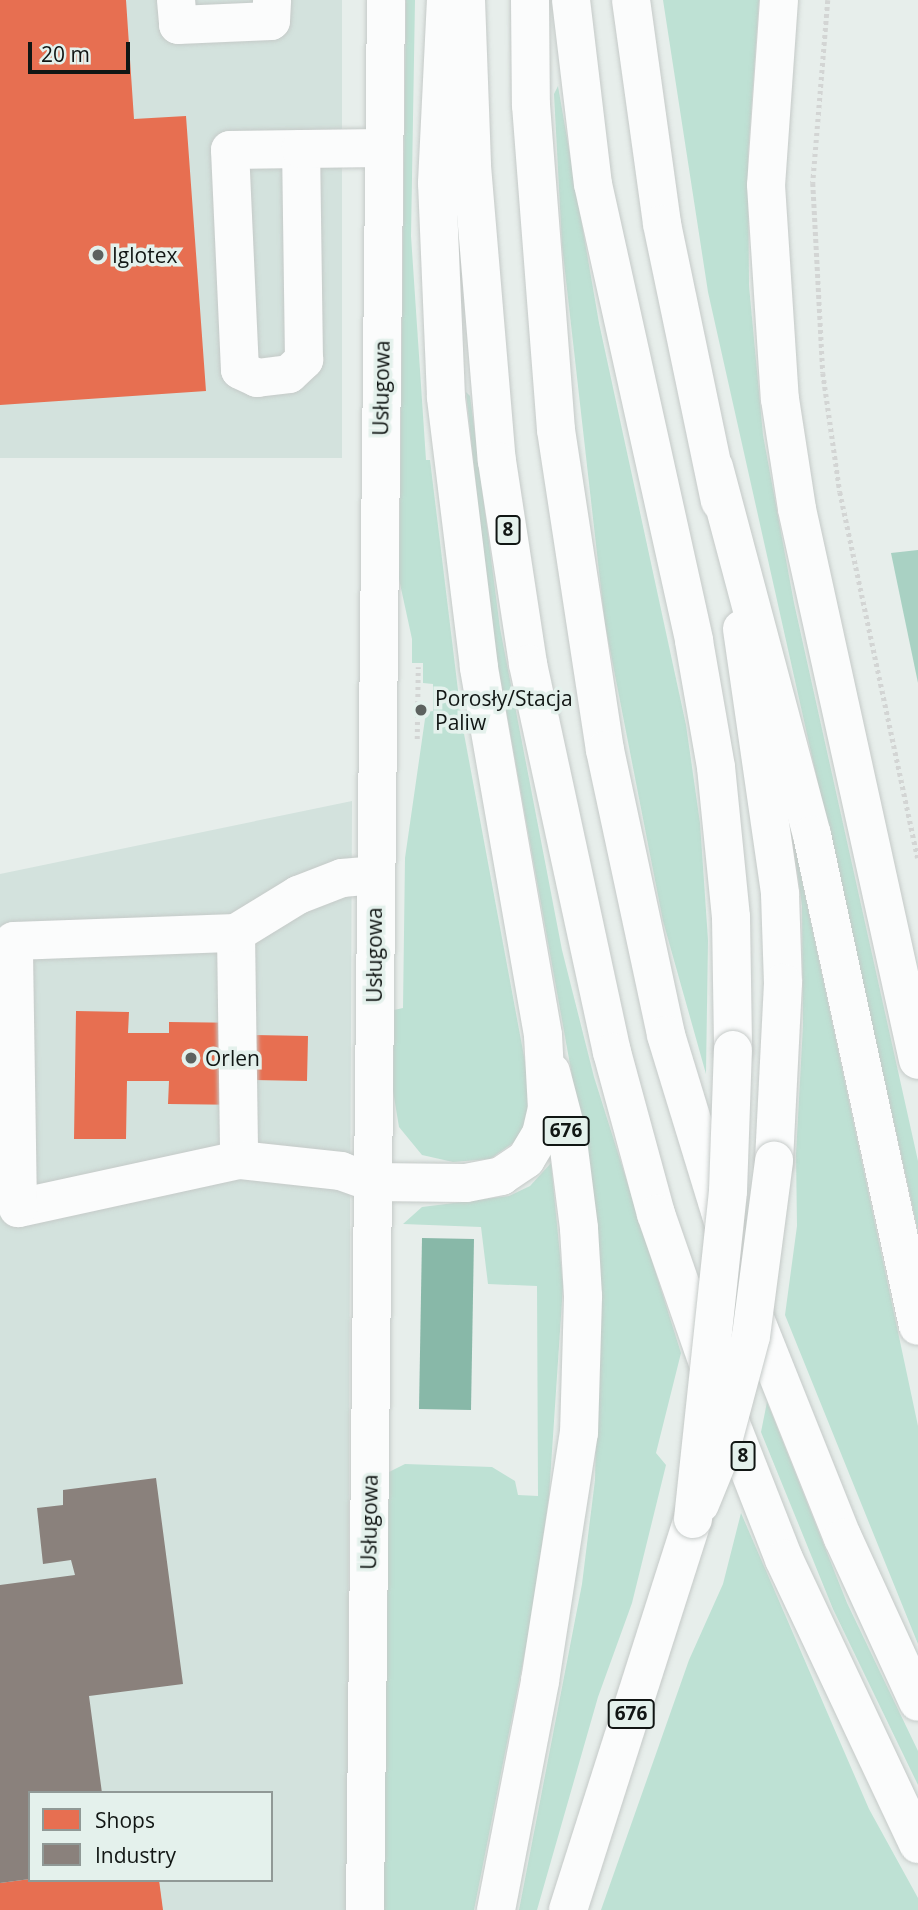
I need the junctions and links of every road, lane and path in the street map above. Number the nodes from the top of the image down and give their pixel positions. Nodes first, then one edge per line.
1 (176, 0) edge
2 (272, 0) edge
3 (386, 0) edge
4 (446, 0) edge
5 (466, 0) edge
6 (530, 0) edge
7 (571, 0) edge
8 (631, 0) edge
9 (779, 0) edge
10 (828, 0) edge
11 (384, 148) junction
12 (301, 149) junction
13 (714, 467) junction
14 (918, 858) edge
15 (375, 875) junction
16 (236, 933) junction
17 (542, 1035) junction
18 (918, 1060) edge
19 (239, 1160) junction
20 (371, 1182) junction
21 (918, 1326) edge
22 (693, 1519) junction
23 (918, 1702) edge
24 (918, 1844) edge
25 (365, 1910) edge
26 (496, 1910) edge
27 (568, 1910) edge

1 - 2 main road
3 - 11 main road, Usługowa
4 - 17 main road
5 - 24 main road, 8
6 - 23 main road
7 - 22 main road, bridge
8 - 13 main road
9 - 18 main road
10 - 14 path
11 - 12 main road
11 - 15 main road, Usługowa
12 - 12 main road
13 - 21 main road
13 - 22 main road, bridge
15 - 16 main road
15 - 20 main road, Usługowa
16 - 19 main road
16 - 19 main road
17 - 20 main road
17 - 26 main road, 676
19 - 20 main road
20 - 25 main road, Usługowa
22 - 27 main road, 676

